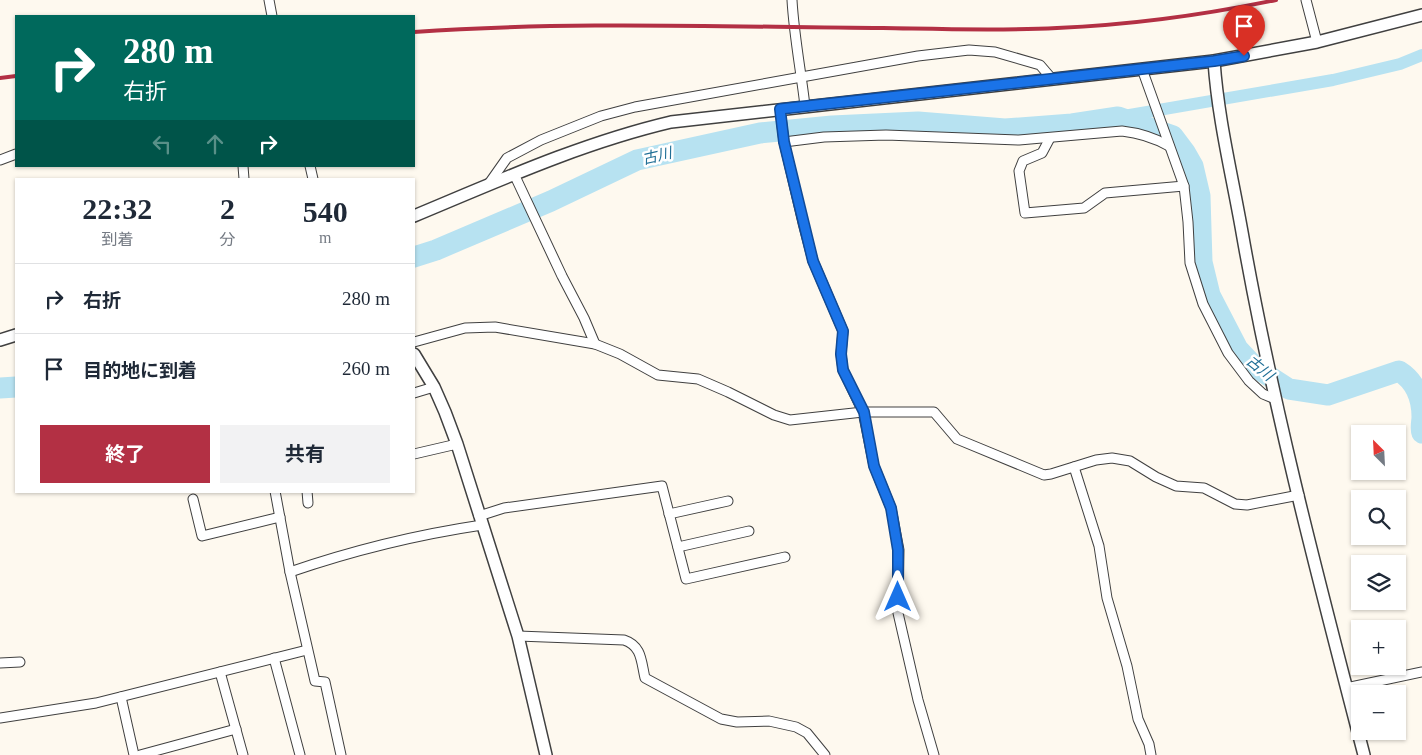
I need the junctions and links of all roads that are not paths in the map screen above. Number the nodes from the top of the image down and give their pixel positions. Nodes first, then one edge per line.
1 (269, 0) edge
2 (792, 0) edge
3 (1306, 0) edge
4 (272, 15) edge
5 (1422, 15) edge
6 (1317, 42) junction
7 (1214, 61) junction
8 (1142, 69) junction
9 (802, 77) junction
10 (1052, 79) junction
11 (805, 106) junction
12 (781, 115) junction
13 (1050, 138) junction
14 (784, 140) junction
15 (1168, 144) junction
16 (15, 154) edge
17 (0, 160) edge
18 (514, 174) junction
19 (488, 185) junction
20 (1184, 186) junction
21 (415, 216) edge
22 (15, 336) edge
23 (0, 340) edge
24 (415, 342) edge
25 (595, 344) junction
26 (417, 366) edge
27 (434, 387) junction
28 (415, 393) edge
29 (1275, 396) junction
30 (864, 412) junction
31 (457, 444) junction
32 (415, 454) edge
33 (1074, 467) junction
34 (275, 493) edge
35 (307, 493) edge
36 (1299, 495) junction
37 (193, 499) dead end
38 (728, 501) dead end
39 (308, 503) dead end
40 (669, 514) junction
41 (280, 517) junction
42 (481, 520) junction
43 (749, 531) dead end
44 (678, 547) junction
45 (785, 557) dead end
46 (290, 572) junction
47 (518, 636) junction
48 (307, 650) junction
49 (274, 658) junction
50 (20, 662) dead end
51 (0, 663) edge
52 (220, 672) junction
53 (1422, 672) edge
54 (1346, 688) junction
55 (120, 697) junction
56 (0, 718) edge
57 (236, 730) junction
58 (134, 755) edge
59 (140, 755) edge
60 (243, 755) edge
61 (300, 755) edge
62 (341, 755) edge
63 (546, 755) edge
64 (825, 755) edge
65 (934, 755) edge
66 (1151, 755) edge
67 (1364, 755) edge

1 - 4 street
2 - 9 street
3 - 6 street
5 - 6 street
6 - 7 street
7 - 8 street
7 - 29 street
8 - 10 street
8 - 15 street
9 - 10 street
9 - 11 street
9 - 19 street
10 - 11 street
11 - 12 street
12 - 14 street
12 - 18 street
13 - 14 street
13 - 15 street
13 - 20 street
14 - 30 street
15 - 20 street
16 - 17 street
18 - 19 street
18 - 25 street
19 - 21 street
20 - 29 street
22 - 23 street
24 - 25 street
25 - 30 street
26 - 27 street
27 - 28 street
27 - 31 street
29 - 36 street
30 - 33 street
30 - 65 street
31 - 32 street
31 - 42 street
33 - 36 street
33 - 66 street
34 - 41 street
35 - 39 street
36 - 54 street
37 - 41 street
38 - 40 street
40 - 42 street
40 - 44 street
41 - 46 street
42 - 46 street
42 - 47 street
43 - 44 street
44 - 45 street
46 - 48 street
47 - 63 street
47 - 64 street
48 - 49 street
48 - 62 street
49 - 52 street
49 - 61 street
50 - 51 street
52 - 55 street
52 - 57 street
53 - 54 street
54 - 67 street
55 - 56 street
55 - 58 street
57 - 59 street
57 - 60 street

